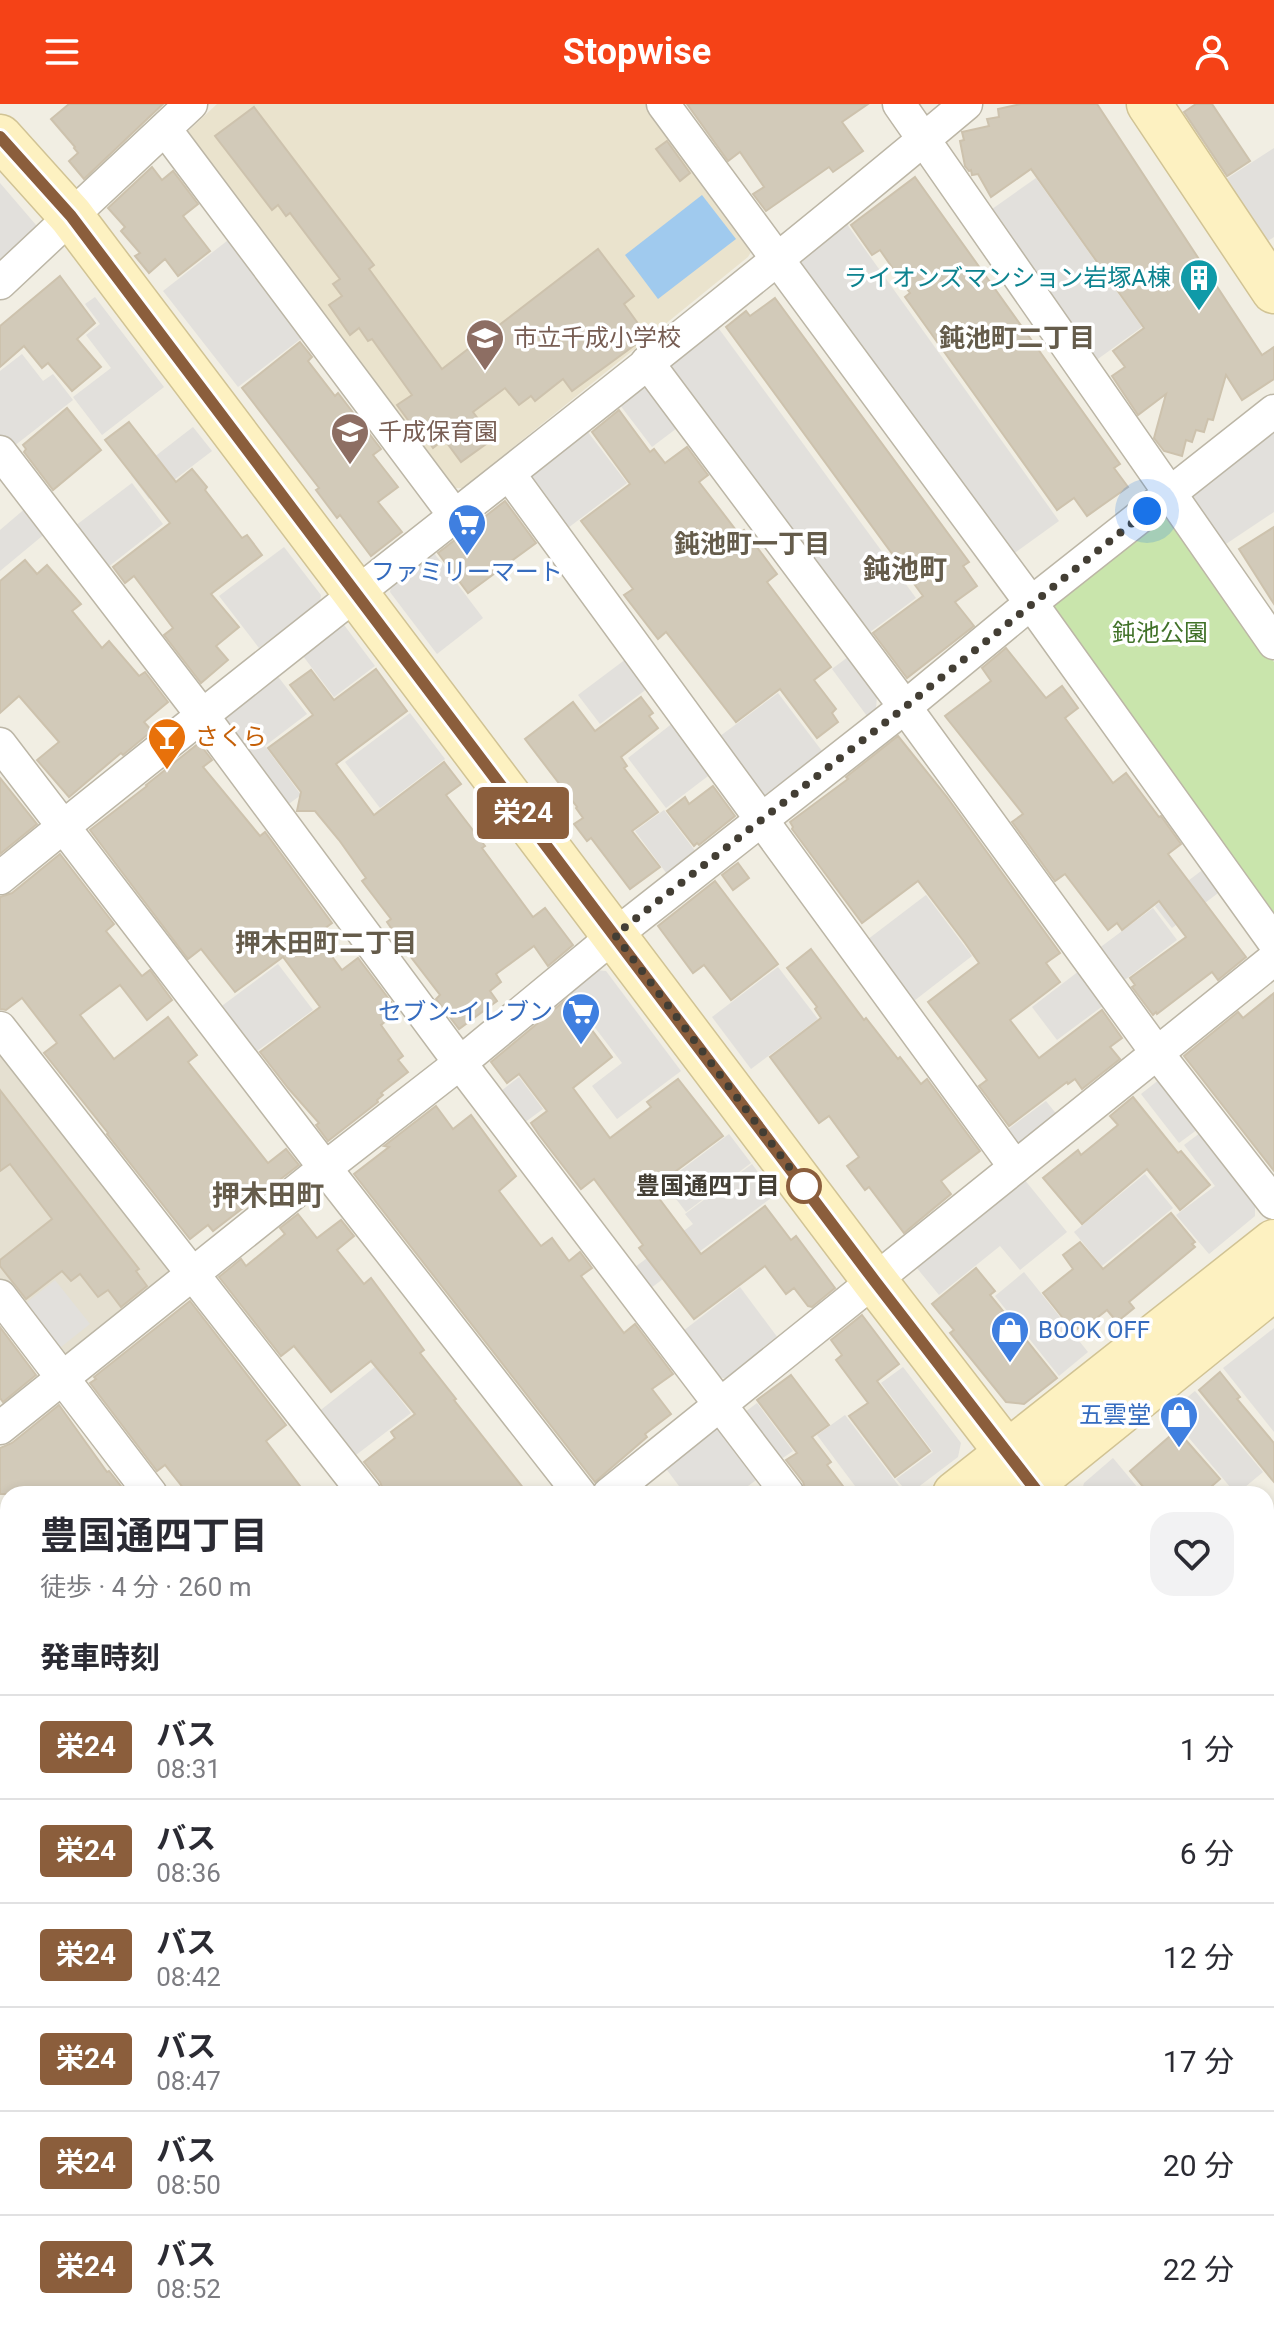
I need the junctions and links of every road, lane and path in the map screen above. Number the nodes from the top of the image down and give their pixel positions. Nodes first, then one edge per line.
1 (191, 104) edge
2 (663, 104) edge
3 (899, 104) edge
4 (966, 104) edge
5 (1149, 104) edge
6 (165, 129) junction
7 (0, 137) edge
8 (924, 140) junction
9 (71, 216) junction
10 (777, 259) junction
11 (0, 283) edge
12 (1274, 291) edge
13 (647, 362) junction
14 (1274, 411) edge
15 (0, 452) edge
16 (509, 474) junction
17 (1171, 492) junction
18 (455, 516) junction
19 (356, 592) junction
20 (1031, 603) junction
21 (1274, 643) edge
22 (905, 707) junction
23 (202, 715) junction
24 (0, 744) edge
25 (761, 819) junction
26 (63, 826) junction
27 (0, 878) edge
28 (615, 935) junction
29 (1274, 942) edge
30 (1274, 959) edge
31 (0, 1028) edge
32 (1157, 1053) junction
33 (460, 1063) junction
34 (1015, 1167) junction
35 (325, 1168) junction
36 (1274, 1203) edge
37 (1274, 1242) edge
38 (192, 1275) junction
39 (874, 1280) junction
40 (1274, 1288) edge
41 (0, 1296) edge
42 (63, 1378) junction
43 (721, 1404) junction
44 (0, 1428) edge
45 (1024, 1481) edge
46 (145, 1486) edge
47 (359, 1486) edge
48 (574, 1486) edge
49 (619, 1486) edge
50 (782, 1486) edge
51 (997, 1486) edge

1 - 6 street
2 - 10 street
3 - 8 street
4 - 8 street
5 - 12 street
6 - 9 street
6 - 18 street
7 - 9 street
8 - 10 street
8 - 17 street
9 - 11 street
9 - 19 street
10 - 13 street
10 - 20 street
13 - 16 street
13 - 22 street
14 - 17 street
15 - 23 street
16 - 18 street
16 - 25 street
17 - 20 street
17 - 21 street
18 - 19 street
19 - 23 street
19 - 28 street
20 - 22 street
20 - 29 street
22 - 25 street
22 - 32 street
23 - 26 street
23 - 33 street
24 - 26 street
25 - 28 street
25 - 34 street
26 - 27 street
26 - 35 street
28 - 33 street
28 - 39 street
30 - 32 street
31 - 38 street
32 - 34 street
32 - 36 street
33 - 35 street
33 - 43 street
34 - 39 street
35 - 38 street
35 - 48 street
37 - 45 street
38 - 42 street
38 - 47 street
39 - 43 street
39 - 45 street
40 - 45 street
41 - 42 street
42 - 44 street
42 - 46 street
43 - 49 street
43 - 50 street
45 - 51 street

